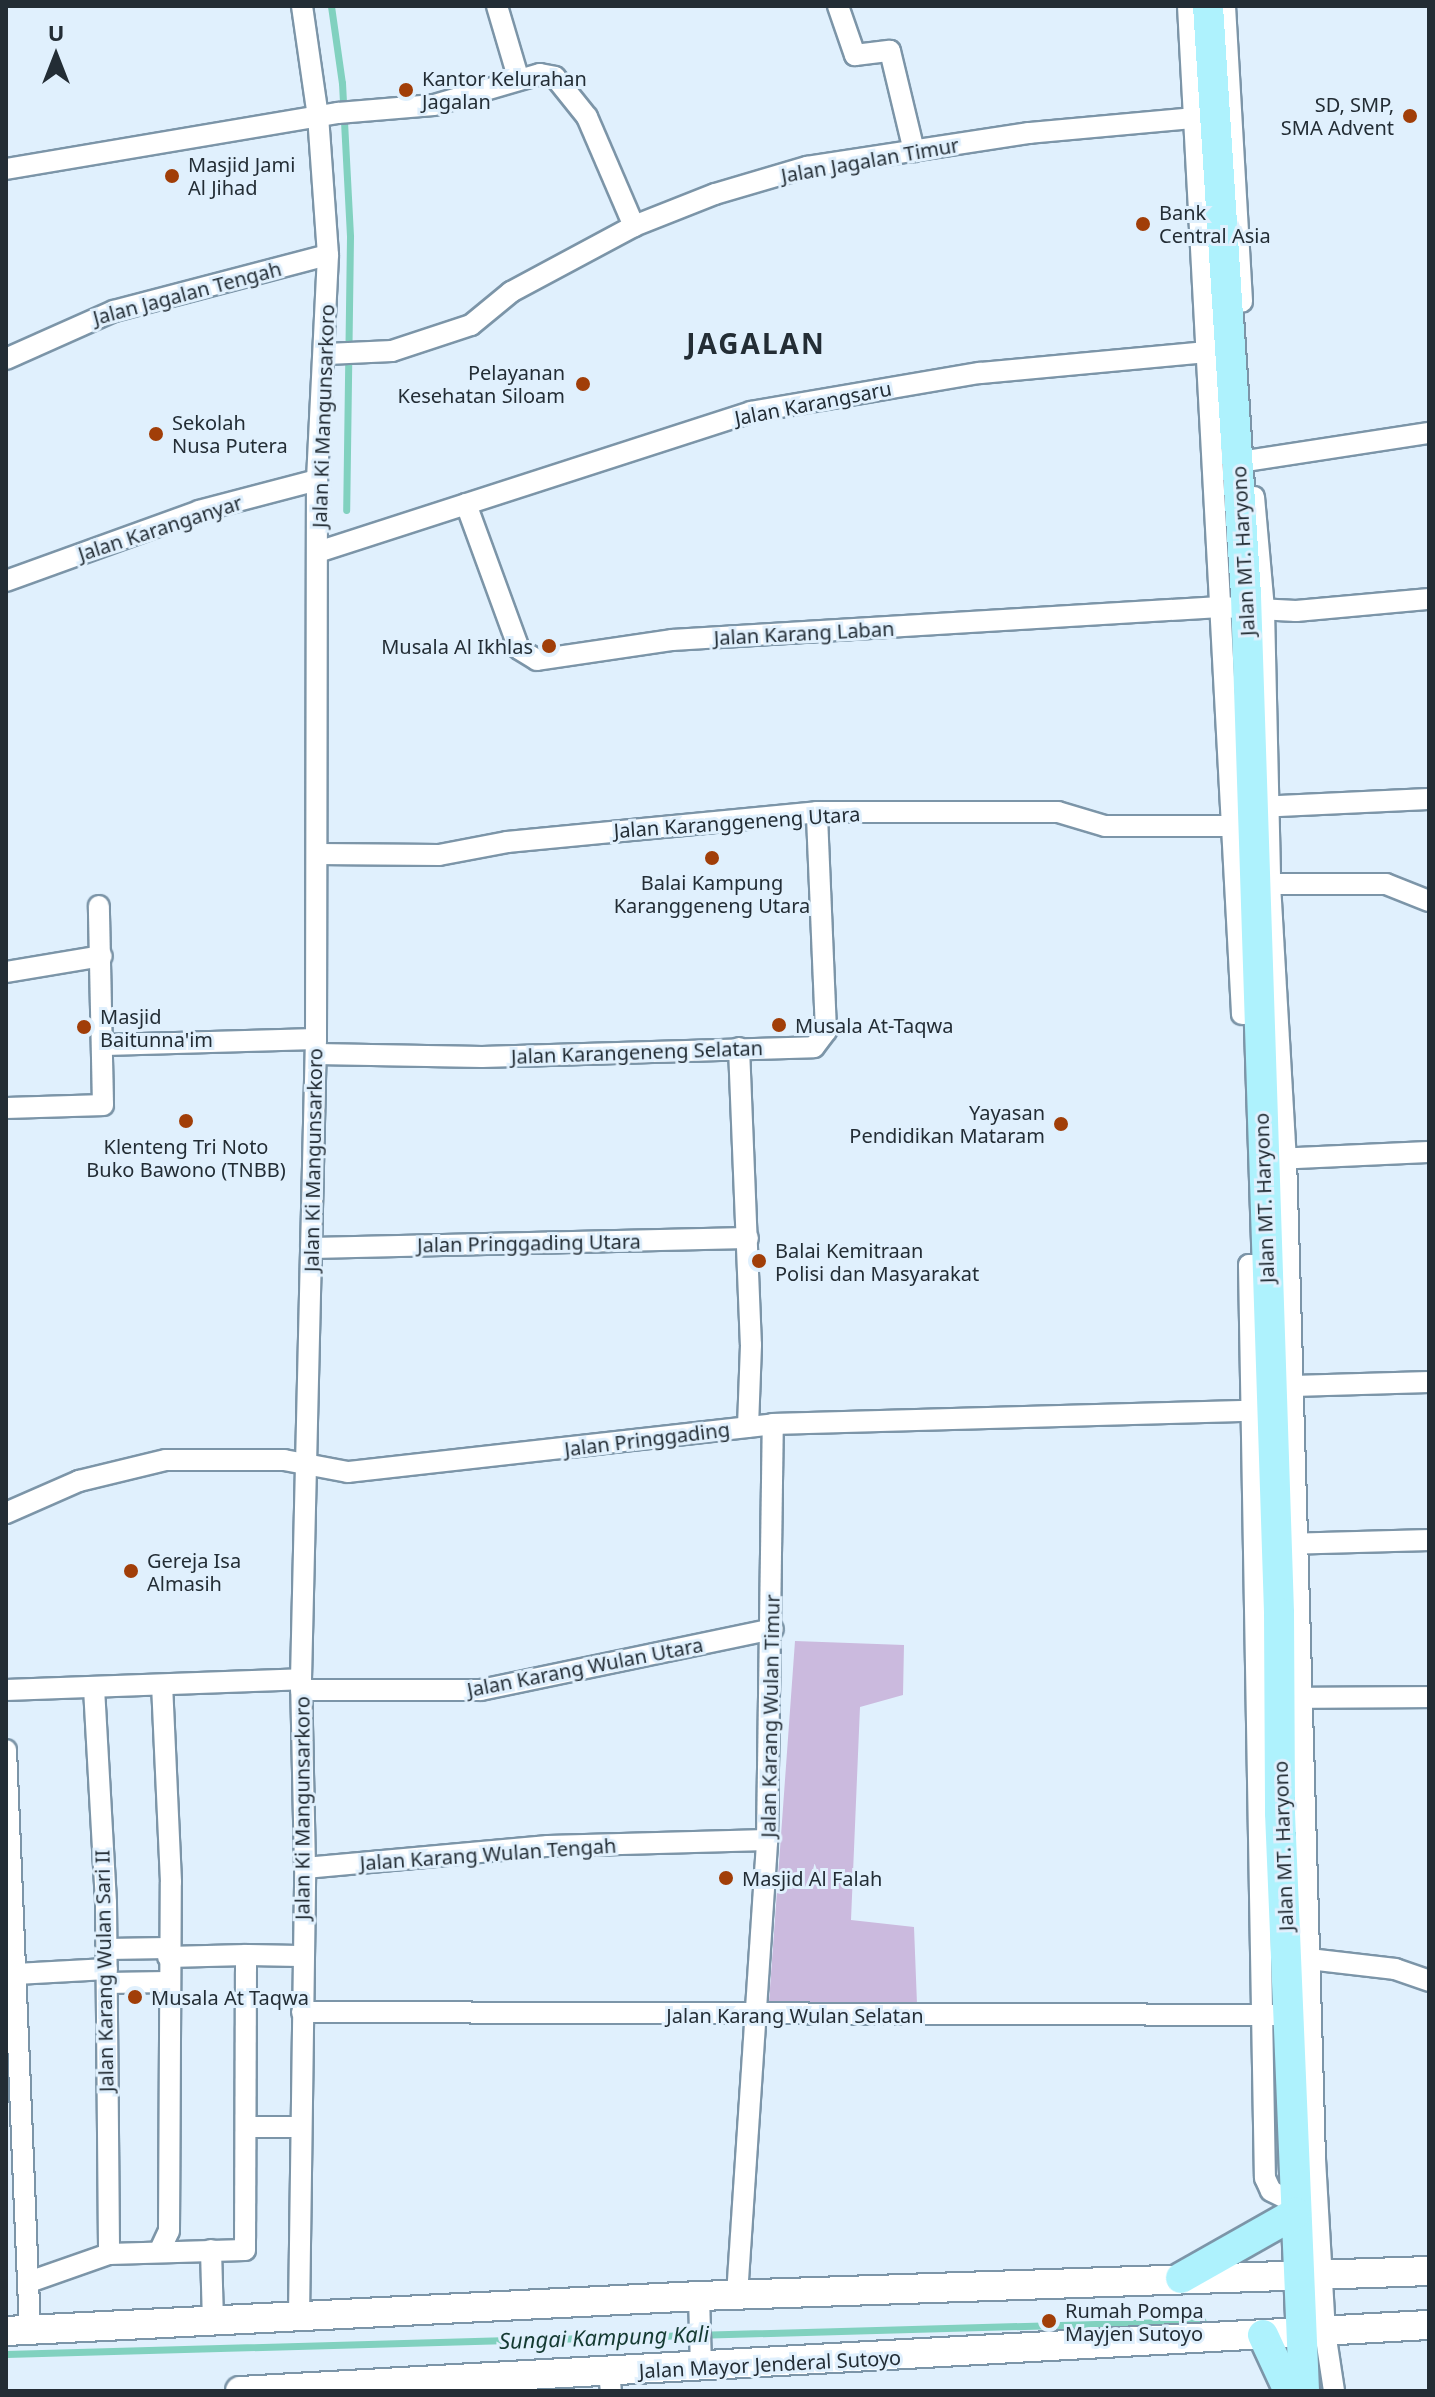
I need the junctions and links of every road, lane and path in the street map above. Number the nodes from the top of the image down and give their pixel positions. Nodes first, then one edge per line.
1 (302, 6) edge
2 (497, 6) edge
3 (838, 6) edge
4 (1188, 6) edge
5 (1197, 6) edge
6 (1208, 6) edge
7 (1225, 6) edge
8 (518, 77) junction
9 (336, 114) junction
10 (1203, 117) junction
11 (914, 151) junction
12 (6, 169) edge
13 (634, 226) junction
14 (328, 255) junction
15 (341, 354) junction
16 (6, 359) edge
17 (1228, 360) junction
18 (1429, 433) edge
19 (1245, 462) junction
20 (317, 480) junction
21 (466, 504) junction
22 (318, 552) junction
23 (6, 581) edge
24 (1429, 599) edge
25 (1244, 609) junction
26 (1429, 799) edge
27 (817, 812) junction
28 (1252, 816) junction
29 (317, 854) junction
30 (1262, 884) junction
31 (1429, 901) edge
32 (99, 906) dead end
33 (102, 956) junction
34 (6, 972) edge
35 (1250, 1014) junction
36 (105, 1045) junction
37 (316, 1046) junction
38 (739, 1048) junction
39 (1271, 1090) junction
40 (6, 1108) edge
41 (1264, 1145) junction
42 (1429, 1152) edge
43 (748, 1238) junction
44 (311, 1248) junction
45 (1258, 1265) junction
46 (1279, 1295) junction
47 (1429, 1382) edge
48 (1271, 1398) junction
49 (773, 1424) junction
50 (748, 1427) junction
51 (307, 1467) junction
52 (1264, 1472) junction
53 (6, 1513) edge
54 (1429, 1540) edge
55 (1287, 1544) junction
56 (773, 1629) junction
57 (301, 1684) junction
58 (162, 1686) junction
59 (94, 1688) junction
60 (6, 1690) edge
61 (1429, 1697) edge
62 (1290, 1698) junction
63 (6, 1750) edge
64 (8, 1799) edge
65 (767, 1840) junction
66 (305, 1868) junction
67 (10, 1923) edge
68 (168, 1952) junction
69 (246, 1955) junction
70 (302, 1956) junction
71 (1298, 1959) junction
72 (107, 1967) junction
73 (1426, 1971) edge
74 (16, 1974) junction
75 (167, 1982) junction
76 (302, 2012) junction
77 (1275, 2015) junction
78 (754, 2016) junction
79 (12, 2068) edge
80 (246, 2127) junction
81 (300, 2127) junction
82 (1296, 2208) junction
83 (160, 2250) junction
84 (211, 2250) junction
85 (109, 2254) junction
86 (1429, 2271) edge
87 (1310, 2274) junction
88 (1181, 2278) junction
89 (29, 2282) junction
90 (737, 2295) junction
91 (699, 2308) junction
92 (299, 2316) junction
93 (213, 2320) junction
94 (1429, 2325) edge
95 (18, 2330) edge
96 (1312, 2333) junction
97 (1263, 2335) junction
98 (700, 2356) junction
99 (610, 2382) edge
100 (328, 2389) edge
101 (240, 2391) edge
102 (1289, 2391) edge
103 (1304, 2391) edge
104 (1334, 2391) edge

1 - 9 street, Jalan Ki Mangunsarkoro
2 - 8 street
3 - 11 street
4 - 5 street
4 - 10 street
6 - 10 main road, Jalan MT. Haryono
7 - 17 street
8 - 9 street
8 - 13 street
9 - 12 street
9 - 14 street, Jalan Ki Mangunsarkoro
10 - 11 street, Jalan Jagalan Timur
10 - 17 main road, Jalan MT. Haryono
11 - 13 street, Jalan Jagalan Timur
13 - 15 street, Jalan Jagalan Timur
14 - 15 street, Jalan Ki Mangunsarkoro
14 - 16 street, Jalan Jagalan Tengah
15 - 20 street, Jalan Ki Mangunsarkoro
17 - 19 main road, Jalan MT. Haryono
17 - 21 street, Jalan Karangsaru
17 - 25 street
18 - 19 street
19 - 25 main road, Jalan MT. Haryono
20 - 22 street, Jalan Ki Mangunsarkoro
20 - 23 street, Jalan Karanganyar
21 - 22 street, Jalan Karangsaru
21 - 25 street, Jalan Karang Laban
22 - 29 street, Jalan Ki Mangunsarkoro
24 - 25 street, Jalan Karang Laban
25 - 28 street
25 - 28 main road, Jalan MT. Haryono
26 - 28 street, Jalan Karanggeneng Utara
27 - 28 street, Jalan Karanggeneng Utara
27 - 29 street, Jalan Karanggeneng Utara
27 - 38 street, Jalan Karangeneng Selatan
28 - 30 main road, Jalan MT. Haryono
28 - 35 street
29 - 37 street, Jalan Ki Mangunsarkoro
30 - 31 street
30 - 35 main road, Jalan MT. Haryono
30 - 39 street
32 - 33 street
33 - 34 street
33 - 36 street
35 - 39 main road, Jalan MT. Haryono
36 - 37 street, Jalan Karangeneng Selatan
36 - 40 street
37 - 38 street, Jalan Karangeneng Selatan
37 - 44 street, Jalan Ki Mangunsarkoro
38 - 43 street
39 - 41 main road, Jalan MT. Haryono
41 - 42 street
41 - 45 main road, Jalan MT. Haryono
41 - 46 street
43 - 44 street, Jalan Pringgading Utara
43 - 50 street
44 - 51 street, Jalan Ki Mangunsarkoro
45 - 46 main road, Jalan MT. Haryono
45 - 48 street
46 - 48 main road, Jalan MT. Haryono
47 - 48 street, Jalan Pringgading
48 - 49 street, Jalan Pringgading
48 - 52 main road, Jalan MT. Haryono
48 - 55 street
49 - 50 street, Jalan Pringgading
49 - 56 street, Jalan Karang Wulan Timur
50 - 51 street, Jalan Pringgading
51 - 53 street, Jalan Pringgading
51 - 57 street, Jalan Ki Mangunsarkoro
52 - 55 main road, Jalan MT. Haryono
52 - 77 street
54 - 55 street
55 - 62 main road, Jalan MT. Haryono
56 - 57 street, Jalan Karang Wulan Utara
56 - 65 street, Jalan Karang Wulan Timur
57 - 58 street, Jalan Karang Wulan Utara
57 - 66 street, Jalan Ki Mangunsarkoro
58 - 59 street
58 - 68 street
59 - 60 street
59 - 72 street, Jalan Karang Wulan Sari II
61 - 62 street
62 - 71 main road, Jalan MT. Haryono
63 - 64 street
64 - 67 street
65 - 66 street, Jalan Karang Wulan Tengah
65 - 78 street, Jalan Karang Wulan Timur
66 - 70 street, Jalan Ki Mangunsarkoro
67 - 74 street
68 - 69 street
68 - 72 street
68 - 75 street
69 - 70 street
69 - 80 street
70 - 76 street, Jalan Ki Mangunsarkoro
71 - 73 street
71 - 77 main road, Jalan MT. Haryono
71 - 87 street
72 - 74 street
72 - 75 street
72 - 85 street, Jalan Karang Wulan Sari II
74 - 79 street
75 - 83 street
76 - 78 street, Jalan Karang Wulan Selatan
76 - 81 street, Jalan Ki Mangunsarkoro
77 - 78 street, Jalan Karang Wulan Selatan
77 - 82 main road, Jalan MT. Haryono
78 - 90 street, Jalan Karang Wulan Timur
79 - 89 street
80 - 81 street
80 - 84 street
81 - 92 street, Jalan Ki Mangunsarkoro
82 - 87 main road, Jalan MT. Haryono
82 - 88 main road
83 - 84 street
83 - 85 street
84 - 93 street
85 - 89 street
86 - 87 main road
87 - 88 main road
87 - 96 main road, Jalan MT. Haryono
88 - 90 main road
89 - 95 street
90 - 91 main road
91 - 92 main road
91 - 98 street
92 - 93 main road
93 - 95 main road
94 - 96 main road, Jalan Mayor Jenderal Sutoyo
96 - 97 main road, Jalan Mayor Jenderal Sutoyo
96 - 103 main road, Jalan MT. Haryono
96 - 104 street
97 - 98 main road, Jalan Mayor Jenderal Sutoyo
97 - 102 main road
98 - 99 main road, Jalan Mayor Jenderal Sutoyo
99 - 100 main road, Jalan Mayor Jenderal Sutoyo
100 - 101 main road, Jalan Mayor Jenderal Sutoyo

